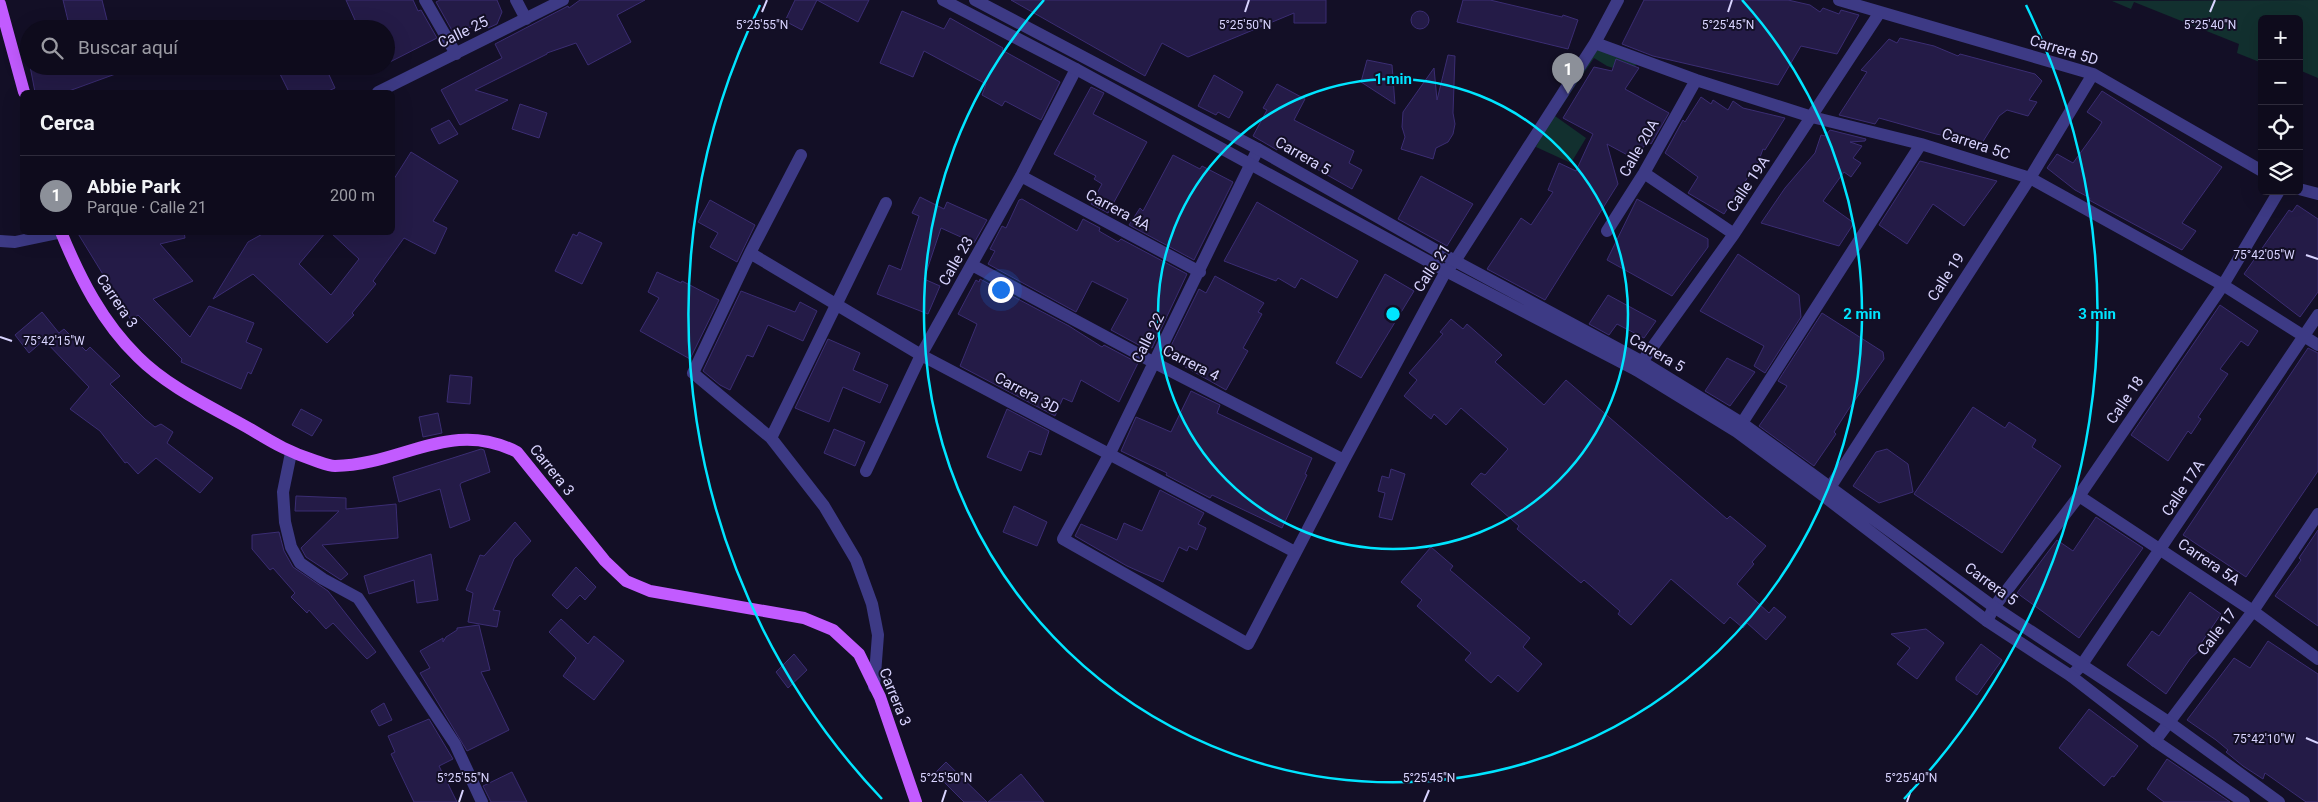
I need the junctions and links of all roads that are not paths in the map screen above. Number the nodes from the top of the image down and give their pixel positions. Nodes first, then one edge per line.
1 (425, 0) edge
2 (516, 0) edge
3 (563, 0) edge
4 (943, 0) edge
5 (975, 0) edge
6 (1618, 0) edge
7 (1839, 0) edge
8 (0, 4) edge
9 (1880, 12) junction
10 (526, 19) junction
11 (1595, 43) junction
12 (456, 54) junction
13 (1076, 69) junction
14 (2093, 74) junction
15 (1696, 80) junction
16 (23, 90) edge
17 (382, 90) edge
18 (1812, 117) junction
19 (1921, 144) junction
20 (1258, 149) junction
21 (800, 155) dead end
22 (1250, 164) junction
23 (2258, 169) edge
24 (1644, 173) junction
25 (1022, 176) junction
26 (2030, 178) junction
27 (2303, 190) edge
28 (2318, 194) edge
29 (2277, 195) edge
30 (886, 203) dead end
31 (1607, 231) dead end
32 (1734, 234) junction
33 (52, 235) edge
34 (63, 235) edge
35 (0, 241) edge
36 (750, 253) junction
37 (1455, 261) junction
38 (972, 265) junction
39 (1446, 271) junction
40 (1200, 272) junction
41 (2223, 285) junction
42 (836, 303) junction
43 (2318, 315) edge
44 (2304, 337) junction
45 (2318, 345) edge
46 (921, 355) junction
47 (1153, 362) junction
48 (1638, 365) junction
49 (1742, 423) junction
50 (771, 438) junction
51 (291, 453) junction
52 (1109, 455) junction
53 (1344, 460) junction
54 (866, 471) dead end
55 (1826, 490) junction
56 (2079, 496) junction
57 (2318, 514) edge
58 (2161, 549) junction
59 (1295, 552) junction
60 (1994, 607) junction
61 (2253, 611) junction
62 (1987, 620) junction
63 (1248, 644) joint
64 (2318, 659) edge
65 (2081, 666) junction
66 (2071, 676) junction
67 (874, 687) junction
68 (2170, 724) junction
69 (2155, 741) junction
70 (482, 802) edge
71 (916, 802) edge
72 (2244, 802) edge
73 (2280, 802) edge

1 - 12 street
2 - 10 street
3 - 10 street, Calle 25
4 - 13 street, Carrera 5
5 - 20 street, Carrera 5
6 - 11 street, Calle 21
7 - 9 street, Carrera 5D
8 - 16 main road
9 - 14 street, Carrera 5D
9 - 18 street, Calle 19A
10 - 12 street, Calle 25
11 - 15 street, Carrera 5C
11 - 37 street, Calle 21
12 - 17 street, Calle 25
13 - 22 street, Carrera 5
13 - 25 street, Calle 23
14 - 23 street, Carrera 5D
14 - 26 street, Calle 19
15 - 18 street, Carrera 5C
15 - 24 street, Calle 20A
18 - 19 street, Carrera 5C
18 - 32 street, Calle 19A
19 - 26 street, Carrera 5C
19 - 49 street
20 - 22 street, Calle 22
20 - 37 street, Carrera 5
21 - 36 street
22 - 39 street, Carrera 5
22 - 40 street, Calle 22
24 - 31 street, Calle 20A
24 - 32 street
25 - 38 street, Calle 23
25 - 40 street, Carrera 4A
26 - 41 street, Carrera 5C
26 - 55 street, Calle 19
27 - 28 street
29 - 41 street, Calle 18
30 - 42 street
32 - 48 street, Calle 19A
33 - 35 street, Carrera 3
34 - 51 main road, Carrera 3
36 - 42 street, Carrera 3D
36 - 50 street
37 - 39 street, Calle 21
37 - 48 street, Carrera 5
38 - 46 street, Calle 23
38 - 47 street, Carrera 4
39 - 48 street, Carrera 5
39 - 53 street, Calle 21
40 - 47 street, Calle 22
41 - 44 street, Carrera 5C
41 - 56 street, Calle 18
42 - 46 street, Carrera 3D
42 - 50 street
43 - 44 street, Calle 17A
44 - 45 street, Carrera 5C
44 - 58 street, Calle 17A
46 - 52 street, Carrera 3D
46 - 54 street, Calle 23
47 - 52 street, Calle 22
47 - 53 street, Carrera 4
48 - 49 street, Carrera 5
48 - 55 street, Carrera 5
49 - 55 street, Carrera 5
50 - 67 street
51 - 67 main road, Carrera 3
51 - 70 street
52 - 59 street, Carrera 3D
52 - 63 street, Calle 22
53 - 59 street, Calle 21
55 - 60 street, Carrera 5
55 - 62 street, Carrera 5
56 - 58 street, Carrera 5A
56 - 60 street, Calle 18
57 - 61 street, Calle 17
58 - 61 street, Carrera 5A
58 - 65 street, Calle 17A
59 - 63 street, Calle 21
60 - 62 street, Calle 18
60 - 65 street, Carrera 5
61 - 64 street, Carrera 5A
61 - 68 street, Calle 17
62 - 66 street, Carrera 5
65 - 66 street, Calle 17A
65 - 68 street, Carrera 5
66 - 69 street, Carrera 5
67 - 71 main road, Carrera 3
68 - 69 street, Calle 17
68 - 73 street, Carrera 5
69 - 72 street, Carrera 5

